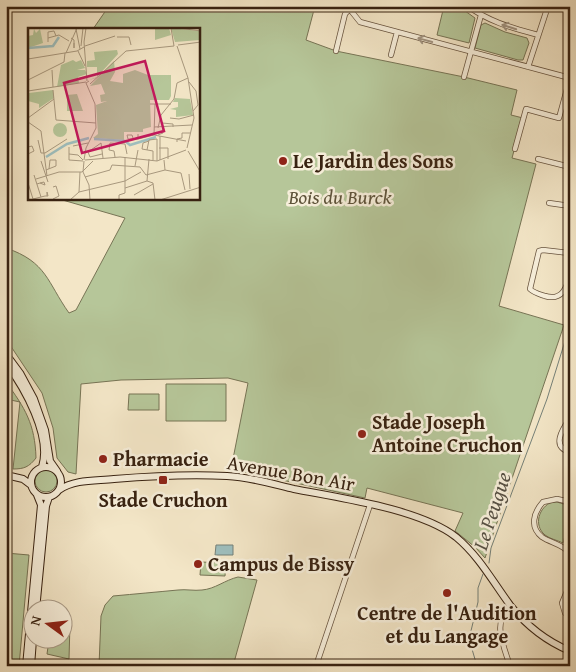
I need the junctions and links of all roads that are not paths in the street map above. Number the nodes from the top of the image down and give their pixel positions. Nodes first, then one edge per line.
1 (468, 6) edge
2 (548, 6) edge
3 (351, 7) edge
4 (481, 15) junction
5 (397, 32) junction
6 (538, 35) junction
7 (336, 51) dead end
8 (472, 52) junction
9 (390, 55) dead end
10 (528, 67) junction
11 (464, 77) dead end
12 (570, 78) edge
13 (515, 149) dead end
14 (538, 159) dead end
15 (570, 167) edge
16 (549, 203) dead end
17 (570, 206) edge
18 (569, 251) edge
19 (570, 260) edge
20 (570, 274) edge
21 (6, 354) edge
22 (6, 363) edge
23 (570, 418) edge
24 (570, 452) edge
25 (42, 466) junction
26 (35, 471) junction
27 (59, 474) junction
28 (6, 475) edge
29 (15, 476) junction
30 (74, 483) junction
31 (31, 485) junction
32 (59, 490) junction
33 (37, 495) junction
34 (49, 497) junction
35 (570, 502) edge
36 (370, 504) junction
37 (570, 552) edge
38 (570, 584) edge
39 (37, 600) edge
40 (511, 606) junction
41 (570, 618) edge
42 (32, 650) edge
43 (570, 651) edge
44 (26, 666) edge
45 (31, 666) edge
46 (316, 666) edge
47 (510, 666) edge

1 - 4 street
2 - 6 street
3 - 5 street
3 - 7 street
6 -> 4 street
4 - 8 street
8 -> 5 street
5 - 9 street
6 - 10 street
8 - 10 street
8 - 11 street
10 - 12 street
12 - 13 street
14 - 15 street
16 - 17 street
18 - 19 street
18 - 20 street
21 - 27 main road
22 - 25 main road
23 - 24 street
25 - 26 main road
25 - 27 main road
26 - 29 main road
26 - 31 main road
27 - 30 main road
27 - 32 main road
28 - 29 main road
29 - 31 main road
30 - 32 main road, Avenue Bon Air
30 - 36 main road, Avenue Bon Air
31 - 33 main road
32 - 34 main road
33 - 34 main road
33 - 44 main road
34 - 39 main road
35 - 37 street
36 - 40 main road, Avenue Bon Air
36 - 46 street
38 - 41 street
40 - 43 main road, Avenue Bon Air
40 - 47 street
42 - 45 main road

